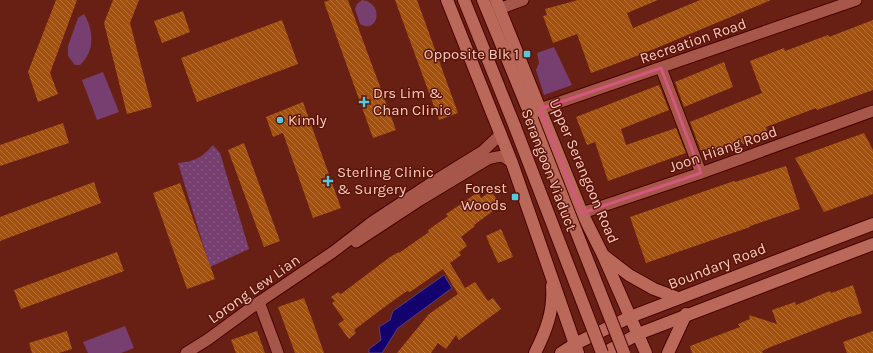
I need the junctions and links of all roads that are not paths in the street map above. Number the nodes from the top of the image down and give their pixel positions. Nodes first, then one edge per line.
1 (447, 0) edge
2 (464, 0) edge
3 (483, 0) edge
4 (523, 0) edge
5 (856, 0) edge
6 (498, 5) edge
7 (661, 68) junction
8 (540, 109) junction
9 (873, 111) edge
10 (501, 134) junction
11 (512, 163) junction
12 (702, 173) junction
13 (420, 200) junction
14 (582, 213) junction
15 (873, 224) edge
16 (366, 226) junction
17 (873, 244) edge
18 (339, 249) junction
19 (603, 255) junction
20 (551, 273) junction
21 (678, 298) junction
22 (259, 302) junction
23 (686, 314) junction
24 (630, 317) junction
25 (638, 334) junction
26 (577, 348) edge
27 (186, 353) edge
28 (278, 353) edge
29 (535, 353) edge
30 (561, 353) edge
31 (603, 353) edge
32 (624, 353) edge
33 (646, 353) edge
34 (668, 353) edge

1 - 10 main road
2 - 31 main road, Serangoon Viaduct, bridge
3 - 32 main road, Serangoon Viaduct, bridge
4 - 6 street
5 - 7 street, Recreation Road
6 - 8 main road, Upper Serangoon Road
7 - 8 street, Recreation Road
7 - 12 street
8 - 14 main road, Upper Serangoon Road
9 - 12 street, Joon Hiang Road
10 - 11 main road
10 - 16 street, Lorong Lew Lian
11 - 13 street, Lorong Lew Lian
11 - 20 main road
12 - 14 street, Joon Hiang Road
13 - 16 street, Lorong Lew Lian
13 - 18 street, Lorong Lew Lian
14 - 19 main road, Upper Serangoon Road
15 - 21 main road, Boundary Road
16 - 18 street, Lorong Lew Lian
17 - 23 main road
18 - 22 street, Lorong Lew Lian
19 - 21 main road
19 - 24 main road, Upper Serangoon Road
20 - 26 main road
20 - 29 main road
21 - 24 main road, Boundary Road
22 - 27 street, Lorong Lew Lian
22 - 28 street
23 - 25 main road
23 - 34 main road
24 - 25 main road, Upper Serangoon Road
24 - 26 main road, Boundary Road
25 - 31 main road
25 - 33 main road, Upper Serangoon Road
26 - 30 main road, Boundary Road

